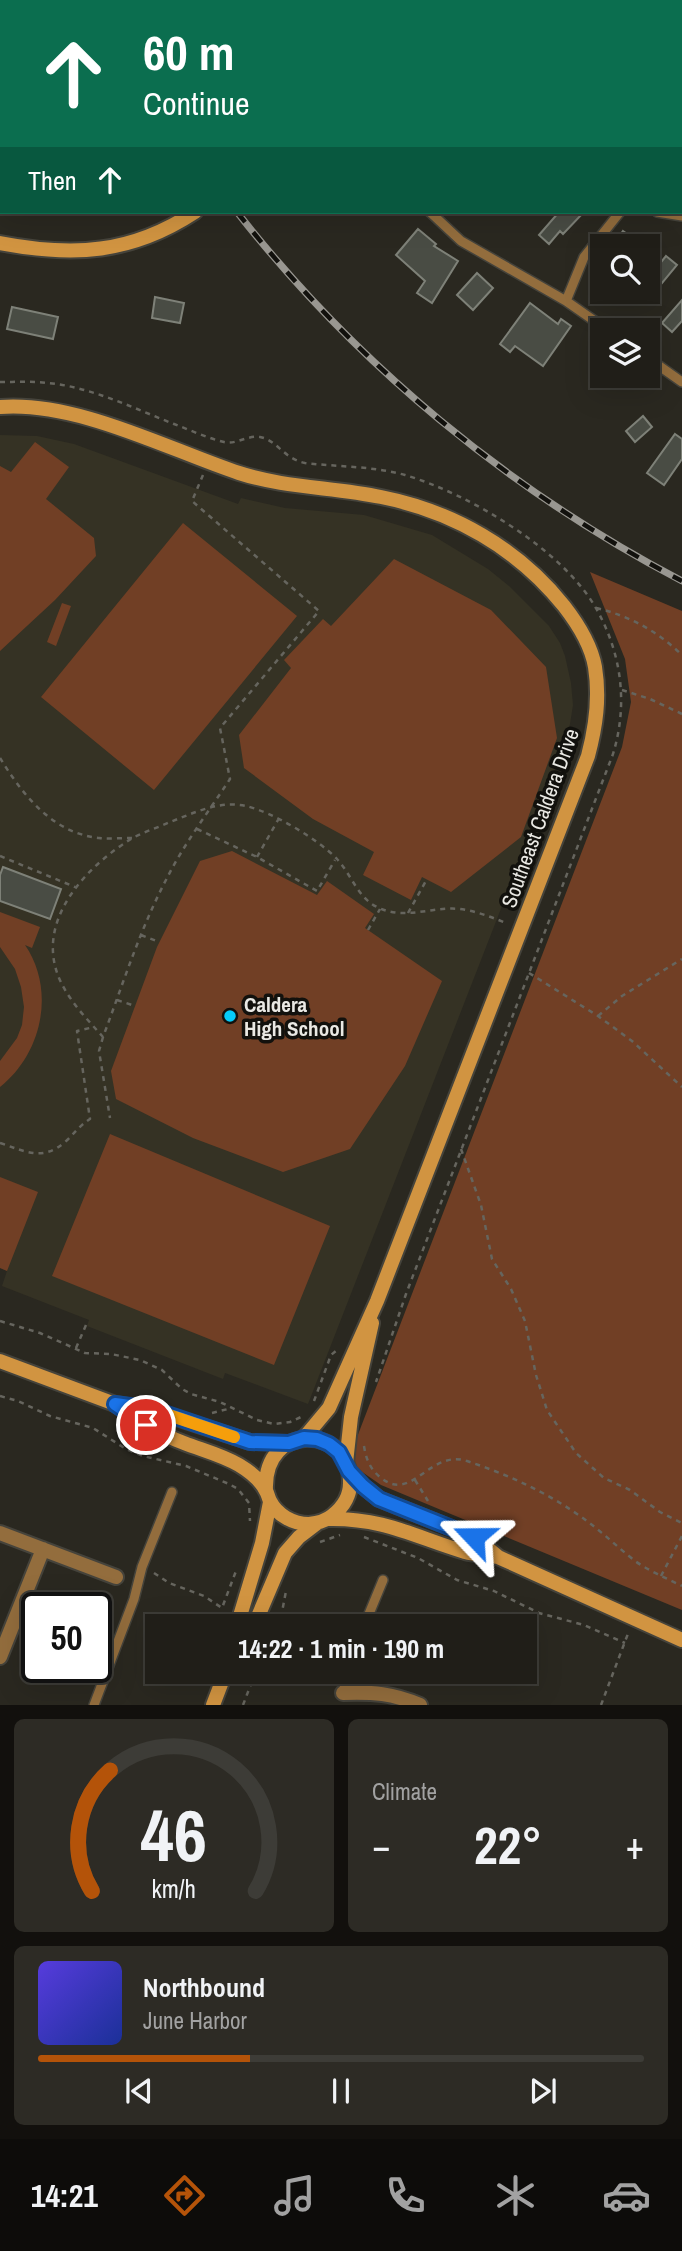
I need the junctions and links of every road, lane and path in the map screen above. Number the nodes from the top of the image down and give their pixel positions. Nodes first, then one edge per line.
1 (191, 214) edge
2 (432, 214) edge
3 (618, 214) edge
4 (0, 243) edge
5 (566, 301) junction
6 (590, 318) edge
7 (660, 366) edge
8 (0, 382) edge
9 (682, 382) edge
10 (0, 407) edge
11 (208, 462) junction
12 (596, 608) junction
13 (682, 655) edge
14 (622, 690) junction
15 (682, 714) edge
16 (0, 758) edge
17 (0, 768) edge
18 (9, 773) junction
19 (213, 806) junction
20 (279, 819) junction
21 (197, 829) junction
22 (132, 838) junction
23 (0, 856) edge
24 (257, 857) junction
25 (336, 858) junction
26 (427, 879) dead end
27 (75, 887) junction
28 (380, 909) junction
29 (408, 913) junction
30 (509, 924) dead end
31 (368, 930) dead end
32 (141, 935) junction
33 (159, 942) dead end
34 (682, 959) edge
35 (528, 973) junction
36 (117, 1000) junction
37 (135, 1006) dead end
38 (598, 1016) junction
39 (94, 1027) junction
40 (103, 1037) junction
41 (682, 1087) edge
42 (110, 1118) dead end
43 (0, 1143) edge
44 (461, 1149) junction
45 (377, 1301) junction
46 (0, 1321) edge
47 (86, 1325) dead end
48 (76, 1349) junction
49 (331, 1355) dead end
50 (0, 1361) edge
51 (374, 1390) dead end
52 (0, 1396) edge
53 (313, 1402) dead end
54 (115, 1404) junction
55 (303, 1416) dead end
56 (304, 1438) junction
57 (289, 1443) junction
58 (363, 1445) dead end
59 (348, 1467) junction
60 (172, 1492) dead end
61 (268, 1496) junction
62 (322, 1521) junction
63 (682, 1523) edge
64 (249, 1530) dead end
65 (0, 1533) edge
66 (340, 1535) dead end
67 (682, 1536) edge
68 (365, 1538) dead end
69 (317, 1543) dead end
70 (43, 1549) junction
71 (498, 1557) junction
72 (239, 1563) dead end
73 (142, 1567) junction
74 (661, 1576) junction
75 (116, 1577) joint
76 (383, 1580) dead end
77 (137, 1583) junction
78 (682, 1586) edge
79 (287, 1587) dead end
80 (241, 1614) edge
81 (259, 1614) edge
82 (281, 1614) edge
83 (370, 1614) edge
84 (634, 1618) junction
85 (682, 1640) edge
86 (625, 1643) junction
87 (2, 1648) edge
88 (221, 1684) edge
89 (251, 1684) edge
90 (333, 1684) edge
91 (345, 1684) edge
92 (343, 1693) junction
93 (94, 1705) edge
94 (213, 1705) edge
95 (243, 1705) edge
96 (420, 1705) edge
97 (601, 1705) edge

1 - 4 street
2 - 5 lane
3 - 5 lane
5 - 6 lane
7 - 9 lane
8 - 12 path
10 - 11 street, Southeast Caldera Drive
11 - 19 path
11 - 45 street, Southeast Caldera Drive
12 - 13 path
12 - 14 path
14 - 15 path
14 - 35 path
16 - 18 path
17 - 18 path
18 - 22 path
19 - 20 path
19 - 21 path
19 - 22 path
20 - 24 path
20 - 25 path
21 - 24 path
21 - 32 path
22 - 27 path
23 - 27 path
24 - 25 path
25 - 28 path
26 - 29 path
27 - 39 path
28 - 29 path
28 - 31 path
29 - 30 path
32 - 33 path
32 - 36 path
34 - 38 path
35 - 38 path
35 - 44 path
36 - 37 path
36 - 40 path
38 - 41 path
39 - 40 path
39 - 43 path
40 - 42 path
44 - 51 path
44 - 63 path
45 - 56 street, Southeast Caldera Drive
45 - 59 street, Southeast Caldera Drive
46 - 48 path
47 - 48 path
48 - 55 path
49 - 53 path
50 - 54 street
52 - 64 path
54 - 57 street
54 - 61 street
56 - 57 street
56 - 59 street
57 - 61 street
58 - 74 path
59 - 62 street
59 - 71 street
60 - 73 lane
61 - 62 street
61 - 80 street
62 - 71 street
62 - 81 street
65 - 70 street
66 - 69 path
67 - 74 path
68 - 86 path
70 - 75 street
70 - 87 street
71 - 84 street
72 - 73 path
73 - 77 lane
74 - 78 path
75 - 77 lane
76 - 83 lane
77 - 93 lane
79 - 82 path
84 - 85 street
84 - 86 path
86 - 97 path
88 - 94 street
89 - 95 path
90 - 92 path
91 - 92 lane
92 - 96 street

